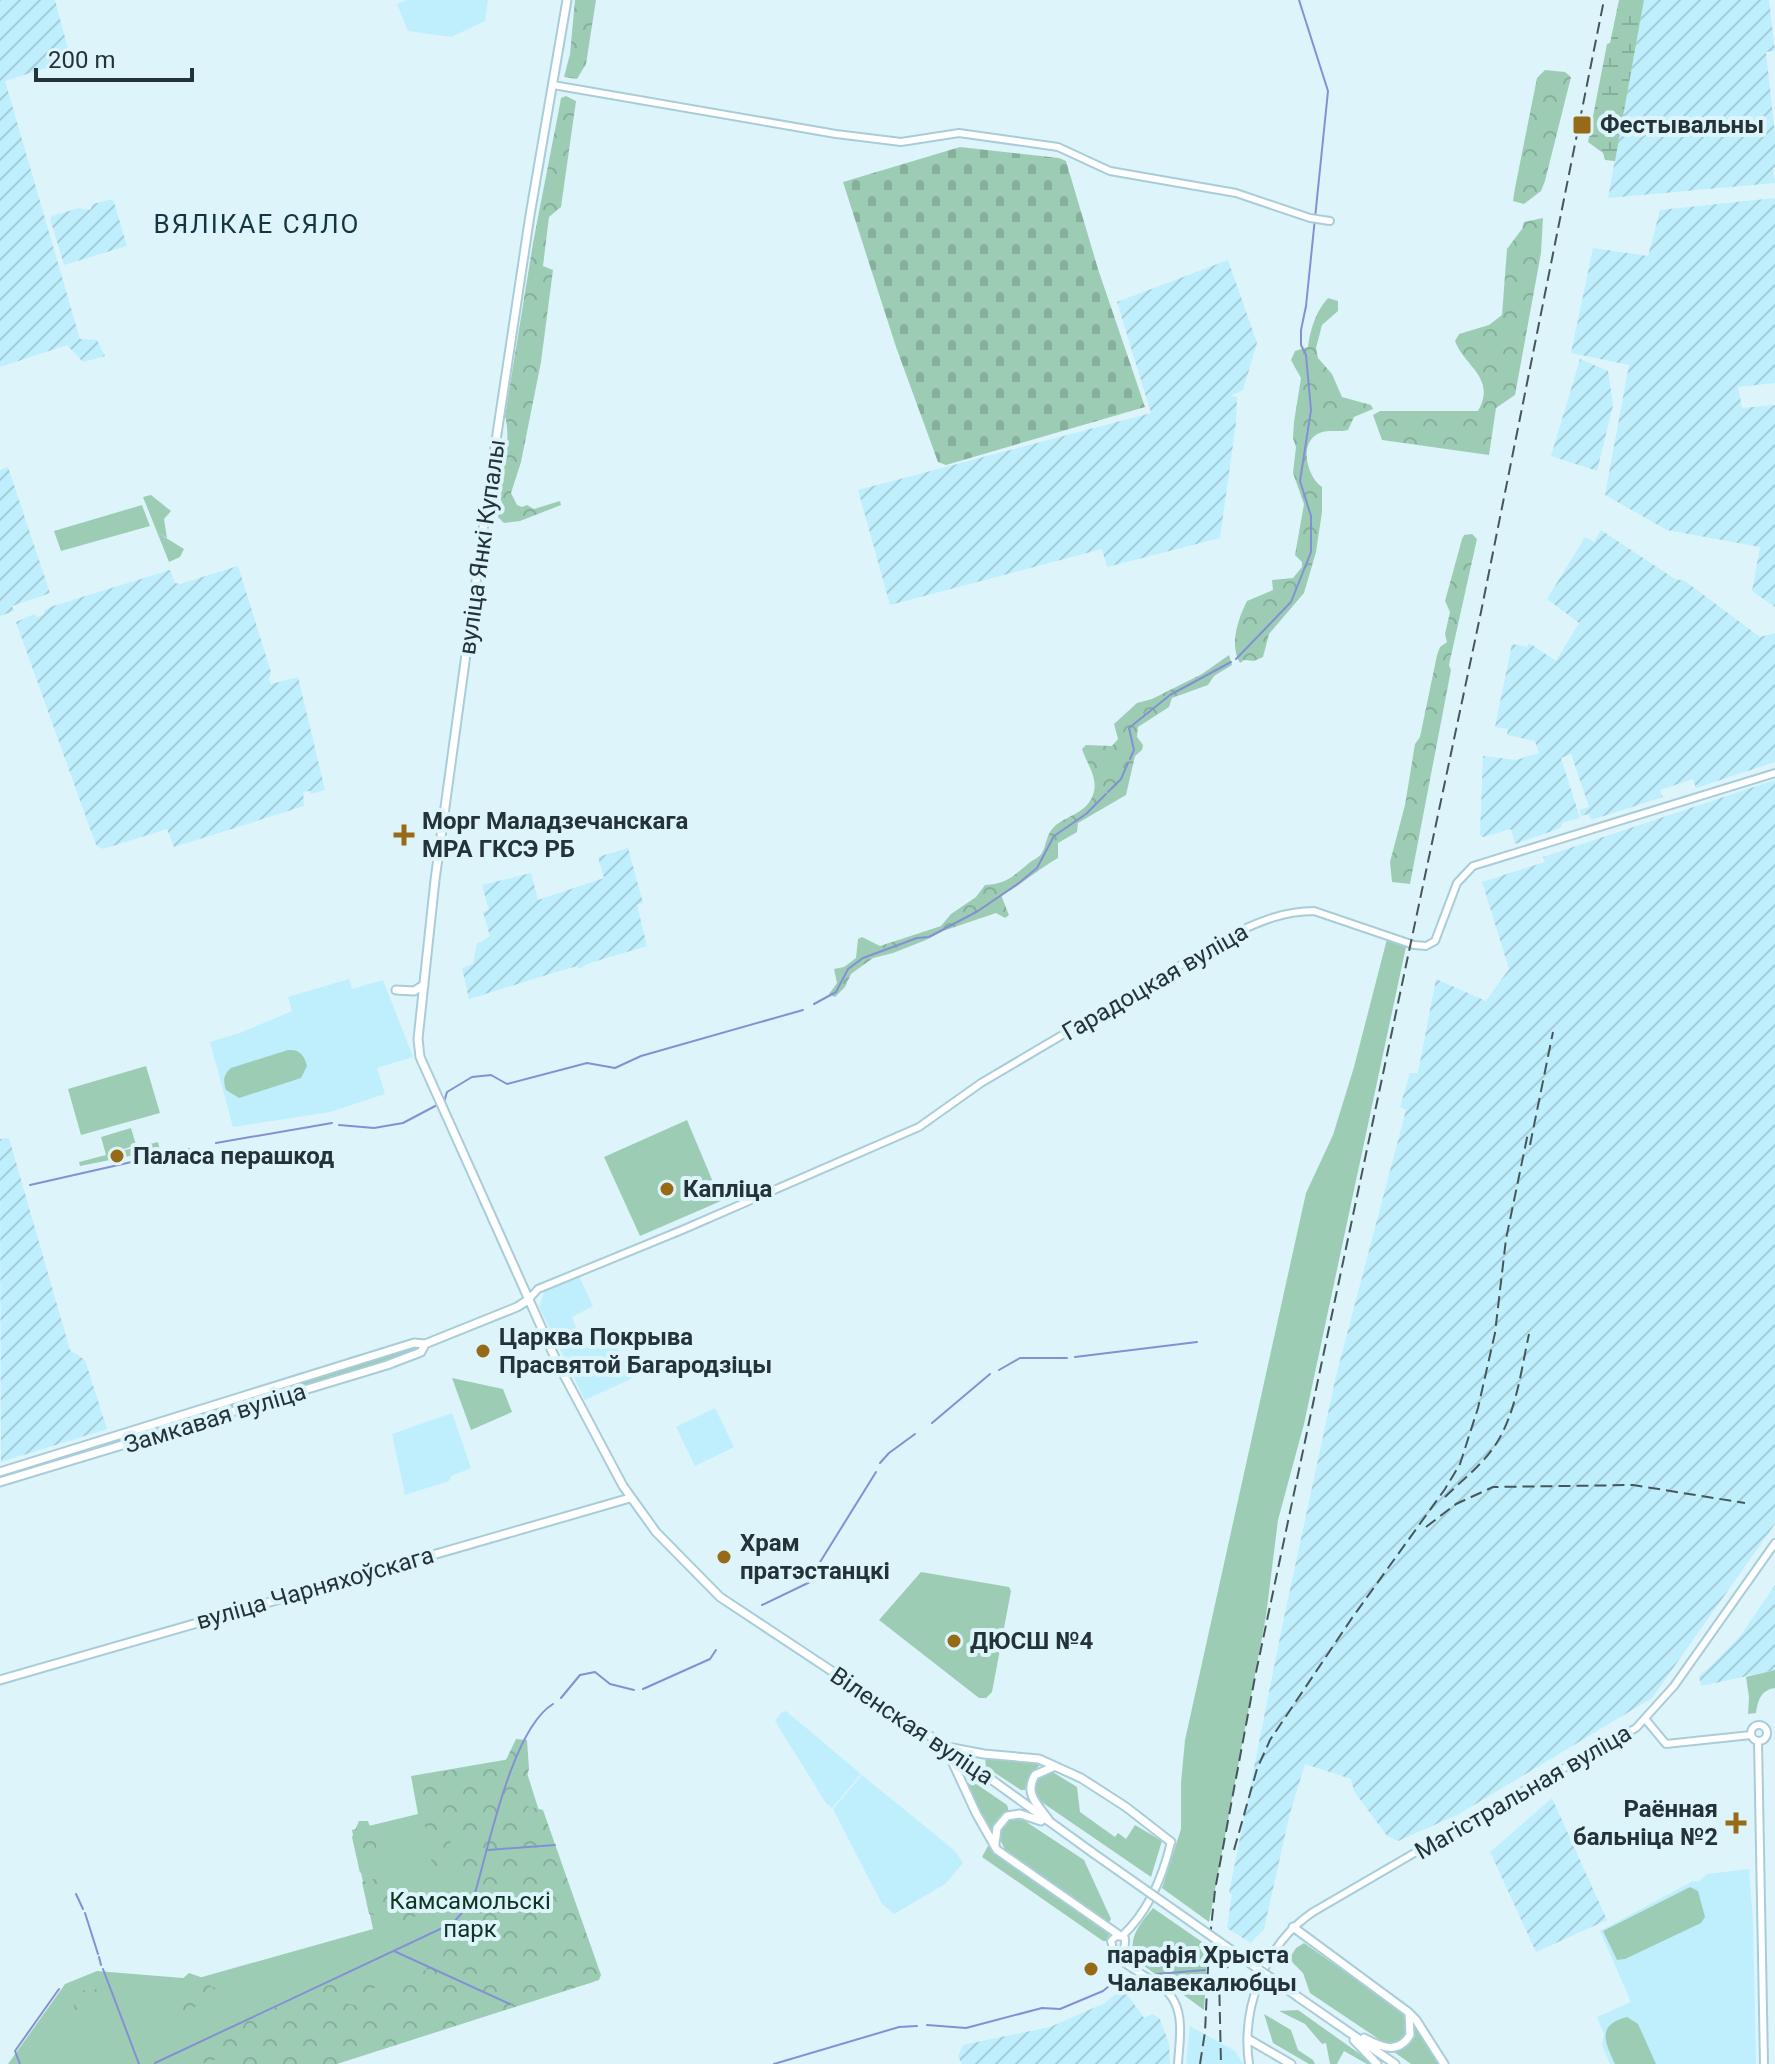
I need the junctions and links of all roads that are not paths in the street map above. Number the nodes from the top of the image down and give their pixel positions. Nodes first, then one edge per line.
1 (567, 0) edge
2 (553, 85) junction
3 (1330, 221) dead end
4 (1775, 773) edge
5 (424, 985) junction
6 (396, 990) dead end
7 (528, 1300) junction
8 (425, 1344) junction
9 (162, 1422) junction
10 (165, 1433) junction
11 (0, 1472) edge
12 (0, 1482) edge
13 (630, 1498) junction
14 (1775, 1543) edge
15 (0, 1680) edge
16 (1646, 1720) junction
17 (1775, 1732) edge
18 (1766, 1733) junction
19 (1751, 1735) junction
20 (1758, 1741) junction
21 (945, 1746) junction
22 (1055, 1766) junction
23 (1052, 1825) junction
24 (1171, 1842) joint
25 (997, 1850) junction
26 (1293, 1927) junction
27 (1119, 1935) junction
28 (1124, 1949) junction
29 (1114, 1950) junction
30 (1122, 1960) junction
31 (1408, 2012) junction
32 (1335, 2022) junction
33 (1248, 2039) junction
34 (1178, 2064) edge
35 (1249, 2064) edge
36 (1291, 2064) edge
37 (1377, 2064) edge
38 (1395, 2064) edge
39 (1444, 2064) edge
40 (1764, 2064) edge

1 - 2 main road, вуліца Янкі Купалы
2 - 3 street
2 - 5 main road, вуліца Янкі Купалы
4 - 7 street, Гарадоцкая вуліца
5 - 6 main road
5 - 7 main road, вуліца Янкі Купалы
7 - 8 main road, Замкавая вуліца
7 - 13 main road, Віленская вуліца
8 - 9 main road, Замкавая вуліца
8 - 10 main road, Замкавая вуліца
9 - 10 main road
9 - 11 main road, Замкавая вуліца
10 - 12 main road, Замкавая вуліца
13 - 15 main road, вуліца Чарняхоўскага
13 - 21 main road, Віленская вуліца
14 - 16 street, Магістральная вуліца
16 - 19 street
16 - 26 street, Магістральная вуліца
17 - 18 street
18 - 19 street
18 - 20 street
19 - 20 street
20 - 40 street
21 - 22 main road
21 - 23 main road, Віленская вуліца
21 - 25 main road
22 - 23 main road
22 - 24 main road
23 - 25 main road
23 - 32 main road, Віленская вуліца, bridge
24 - 27 street
25 - 27 main road
26 - 31 main road
26 - 33 street
27 - 28 street
27 - 29 street
28 - 29 street
28 - 30 street
29 - 30 street
30 - 34 street
31 - 32 main road
31 - 39 main road
32 - 37 main road
32 - 38 main road, Віленская вуліца
33 - 35 street
33 - 36 main road

